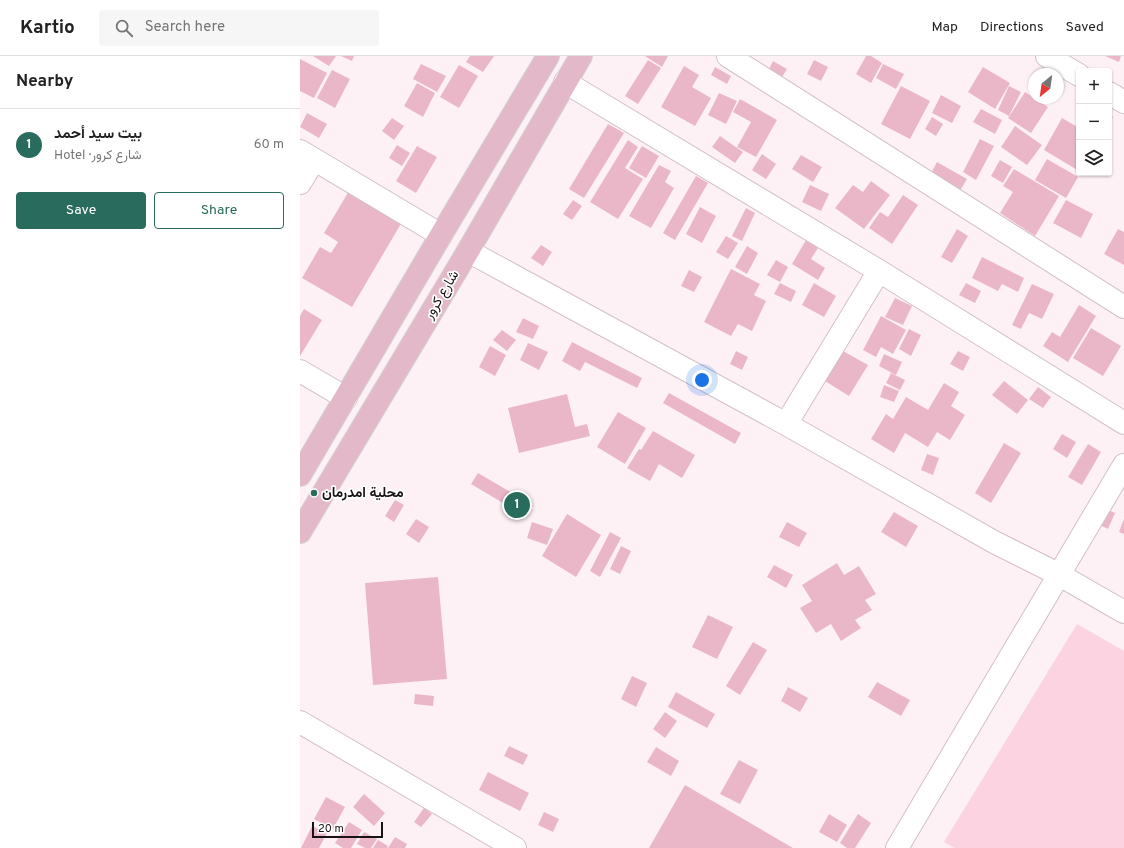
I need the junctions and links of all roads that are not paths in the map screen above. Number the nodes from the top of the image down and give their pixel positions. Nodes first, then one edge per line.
1 (581, 56) edge
2 (728, 56) edge
3 (1047, 56) edge
4 (543, 58) edge
5 (1076, 73) edge
6 (565, 82) junction
7 (1112, 95) edge
8 (1124, 102) edge
9 (307, 156) edge
10 (300, 183) edge
11 (441, 235) junction
12 (468, 251) junction
13 (879, 271) junction
14 (1124, 307) edge
15 (300, 371) edge
16 (346, 398) junction
17 (1124, 423) edge
18 (786, 424) junction
19 (326, 432) junction
20 (352, 446) junction
21 (1124, 465) edge
22 (300, 475) edge
23 (300, 532) edge
24 (1058, 574) junction
25 (1124, 612) edge
26 (300, 722) edge
27 (515, 848) edge
28 (897, 848) edge

1 - 6 main road, شارع كرور
2 - 14 street
3 - 5 street
4 - 11 main road
6 - 12 main road, شارع كرور
6 - 13 street
7 - 8 street
9 - 10 street
9 - 11 street
11 - 16 main road
12 - 18 street
12 - 20 main road, شارع كرور
13 - 17 street
13 - 18 street
15 - 16 street
16 - 19 main road
18 - 24 street
19 - 20 main road
19 - 22 main road
20 - 23 main road, شارع كرور
21 - 24 street
24 - 25 street
24 - 28 street
26 - 27 street

